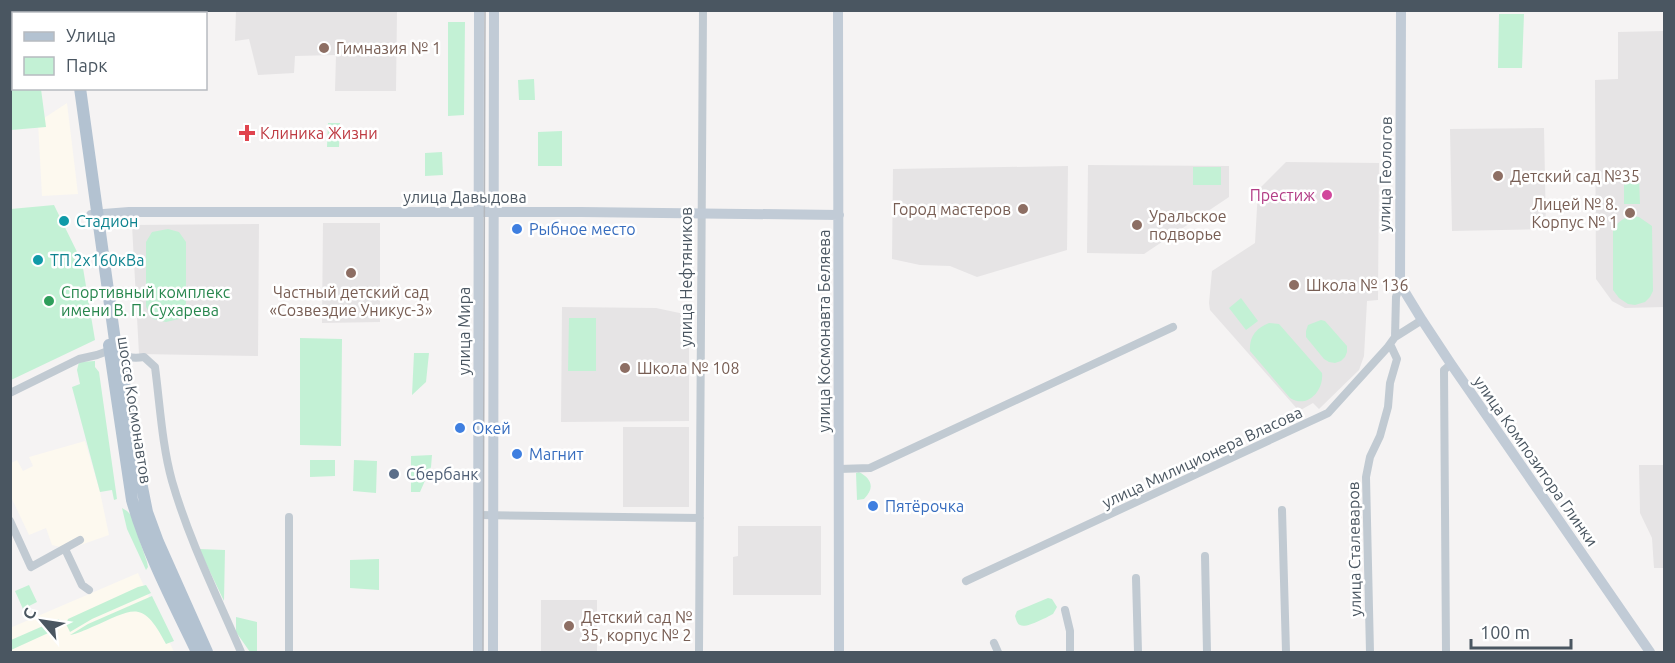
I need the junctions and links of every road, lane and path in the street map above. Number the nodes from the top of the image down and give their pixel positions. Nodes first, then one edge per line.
1 (479, 10) edge
2 (494, 10) edge
3 (703, 10) edge
4 (838, 10) edge
5 (1401, 10) edge
6 (72, 90) edge
7 (80, 90) edge
8 (479, 212) junction
9 (494, 212) junction
10 (94, 214) junction
11 (700, 214) junction
12 (839, 215) junction
13 (1400, 284) junction
14 (1422, 321) junction
15 (1173, 327) dead end
16 (1392, 340) junction
17 (113, 349) junction
18 (1451, 364) junction
19 (10, 393) edge
20 (839, 469) junction
21 (1282, 510) dead end
22 (478, 515) junction
23 (493, 515) junction
24 (289, 517) dead end
25 (700, 518) junction
26 (10, 521) edge
27 (80, 540) dead end
28 (65, 549) junction
29 (1205, 556) dead end
30 (1136, 578) dead end
31 (966, 581) dead end
32 (89, 590) dead end
33 (1065, 610) dead end
34 (994, 643) dead end
35 (197, 652) edge
36 (207, 652) edge
37 (241, 652) edge
38 (289, 652) edge
39 (478, 652) edge
40 (493, 652) edge
41 (699, 652) edge
42 (839, 652) edge
43 (998, 652) edge
44 (1070, 652) edge
45 (1138, 652) edge
46 (1207, 652) edge
47 (1286, 652) edge
48 (1370, 652) edge
49 (1446, 652) edge
50 (1650, 652) edge

1 - 8 street, улица Мира
2 - 9 street, улица Мира
3 - 11 street, улица Нефтяников
4 - 12 street, улица Космонавта Беляева
5 - 13 street, улица Геологов
6 - 10 main road, шоссе Космонавтов
7 - 10 main road, шоссе Космонавтов
8 - 9 street, улица Давыдова
8 - 10 street, улица Давыдова
8 - 22 street, улица Мира
9 - 11 street, улица Давыдова
9 - 23 street, улица Мира
10 - 17 main road, шоссе Космонавтов
11 - 12 street, улица Давыдова
11 - 25 street, улица Нефтяников
12 - 20 street, улица Космонавта Беляева
13 - 14 street, улица Композитора Глинки
13 - 16 street, улица Геологов
14 - 16 street, улица Милиционера Власова
14 - 18 street, улица Композитора Глинки
15 - 20 street
16 - 31 street, улица Милиционера Власова
16 - 48 street, улица Сталеваров
17 - 19 street
17 - 35 main road, шоссе Космонавтов
17 - 36 main road, шоссе Космонавтов
17 - 37 street, шоссе Космонавтов
18 - 49 street
18 - 50 street, улица Композитора Глинки
20 - 42 street, улица Космонавта Беляева
21 - 47 street
22 - 23 street
22 - 39 street, улица Мира
23 - 25 street
23 - 40 street, улица Мира
24 - 38 street
25 - 41 street, улица Нефтяников
26 - 28 street
27 - 28 street
28 - 32 street
29 - 46 street
30 - 45 street
33 - 44 street
34 - 43 street

